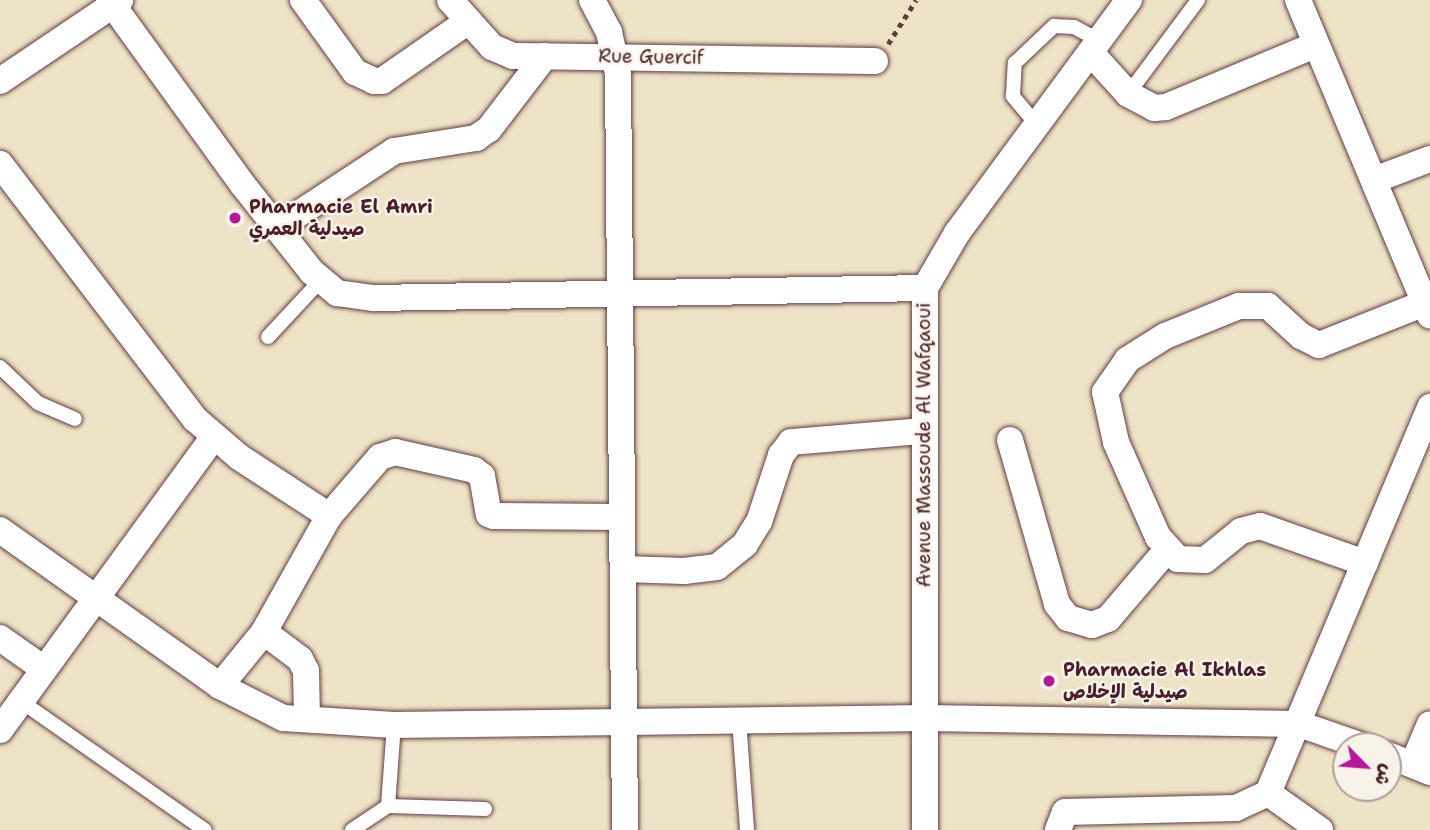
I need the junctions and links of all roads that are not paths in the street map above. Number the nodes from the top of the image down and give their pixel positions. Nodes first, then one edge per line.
1 (303, 0) edge
2 (450, 0) edge
3 (592, 0) edge
4 (1129, 0) edge
5 (1198, 0) edge
6 (1298, 0) edge
7 (114, 2) edge
8 (467, 22) junction
9 (1102, 29) edge
10 (1315, 44) junction
11 (545, 56) junction
12 (615, 56) junction
13 (875, 61) road end
14 (0, 81) edge
15 (1128, 94) junction
16 (1037, 125) junction
17 (1430, 159) edge
18 (0, 164) edge
19 (1374, 180) junction
20 (277, 228) junction
21 (321, 280) junction
22 (925, 288) junction
23 (619, 295) junction
24 (1429, 306) edge
25 (268, 337) dead end
26 (0, 367) edge
27 (1430, 407) edge
28 (75, 419) dead end
29 (923, 431) junction
30 (214, 437) junction
31 (1010, 440) dead end
32 (328, 516) junction
33 (622, 517) junction
34 (0, 530) edge
35 (1167, 550) junction
36 (1365, 563) junction
37 (623, 569) junction
38 (95, 599) junction
39 (264, 632) junction
40 (0, 638) edge
41 (44, 669) junction
42 (220, 686) junction
43 (22, 702) junction
44 (307, 718) junction
45 (924, 718) junction
46 (624, 720) junction
47 (739, 720) junction
48 (1299, 724) junction
49 (1430, 724) edge
50 (394, 725) junction
51 (0, 730) edge
52 (1332, 736) edge
53 (1402, 760) edge
54 (1422, 768) edge
55 (1268, 793) junction
56 (388, 806) junction
57 (485, 809) dead end
58 (205, 830) edge
59 (352, 830) edge
60 (625, 830) edge
61 (747, 830) edge
62 (925, 830) edge
63 (1058, 830) edge
64 (1320, 830) edge

1 - 8 street
2 - 8 street, Rue Guercif
3 - 12 street
4 - 9 street, Avenue Massoude Al Wafqaoui
5 - 15 lane
6 - 10 street
7 - 14 street
7 - 20 street
8 - 11 street, Rue Guercif
9 - 15 street
9 - 16 street, Avenue Massoude Al Wafqaoui
9 - 16 lane
10 - 15 street
10 - 19 street
11 - 12 street, Rue Guercif
11 - 20 street
12 - 13 street, Rue Guercif
12 - 23 street
16 - 22 street, Avenue Massoude Al Wafqaoui
17 - 19 street
18 - 30 street
19 - 24 street
20 - 21 street
21 - 23 street
21 - 25 lane
22 - 23 street
22 - 29 street, Avenue Massoude Al Wafqaoui
23 - 33 street
24 - 35 street
26 - 28 lane
27 - 36 street
29 - 37 street
29 - 45 street, Avenue Massoude Al Wafqaoui
30 - 32 street
30 - 38 street
31 - 35 street
32 - 33 street
32 - 39 street
33 - 37 street
34 - 38 street
35 - 36 street
36 - 48 street
37 - 46 street
38 - 41 street
38 - 42 street
39 - 42 street
39 - 44 street
40 - 41 street
41 - 43 street
42 - 44 street
43 - 51 street
43 - 58 lane
44 - 50 street
45 - 47 street
45 - 48 street
45 - 62 street, Avenue Massoude Al Wafqaoui
46 - 47 street
46 - 50 street
46 - 60 street
47 - 61 lane
48 - 52 street
48 - 55 street
49 - 54 street
50 - 56 lane
53 - 54 street
55 - 63 street
55 - 64 street
56 - 57 lane
56 - 59 lane

